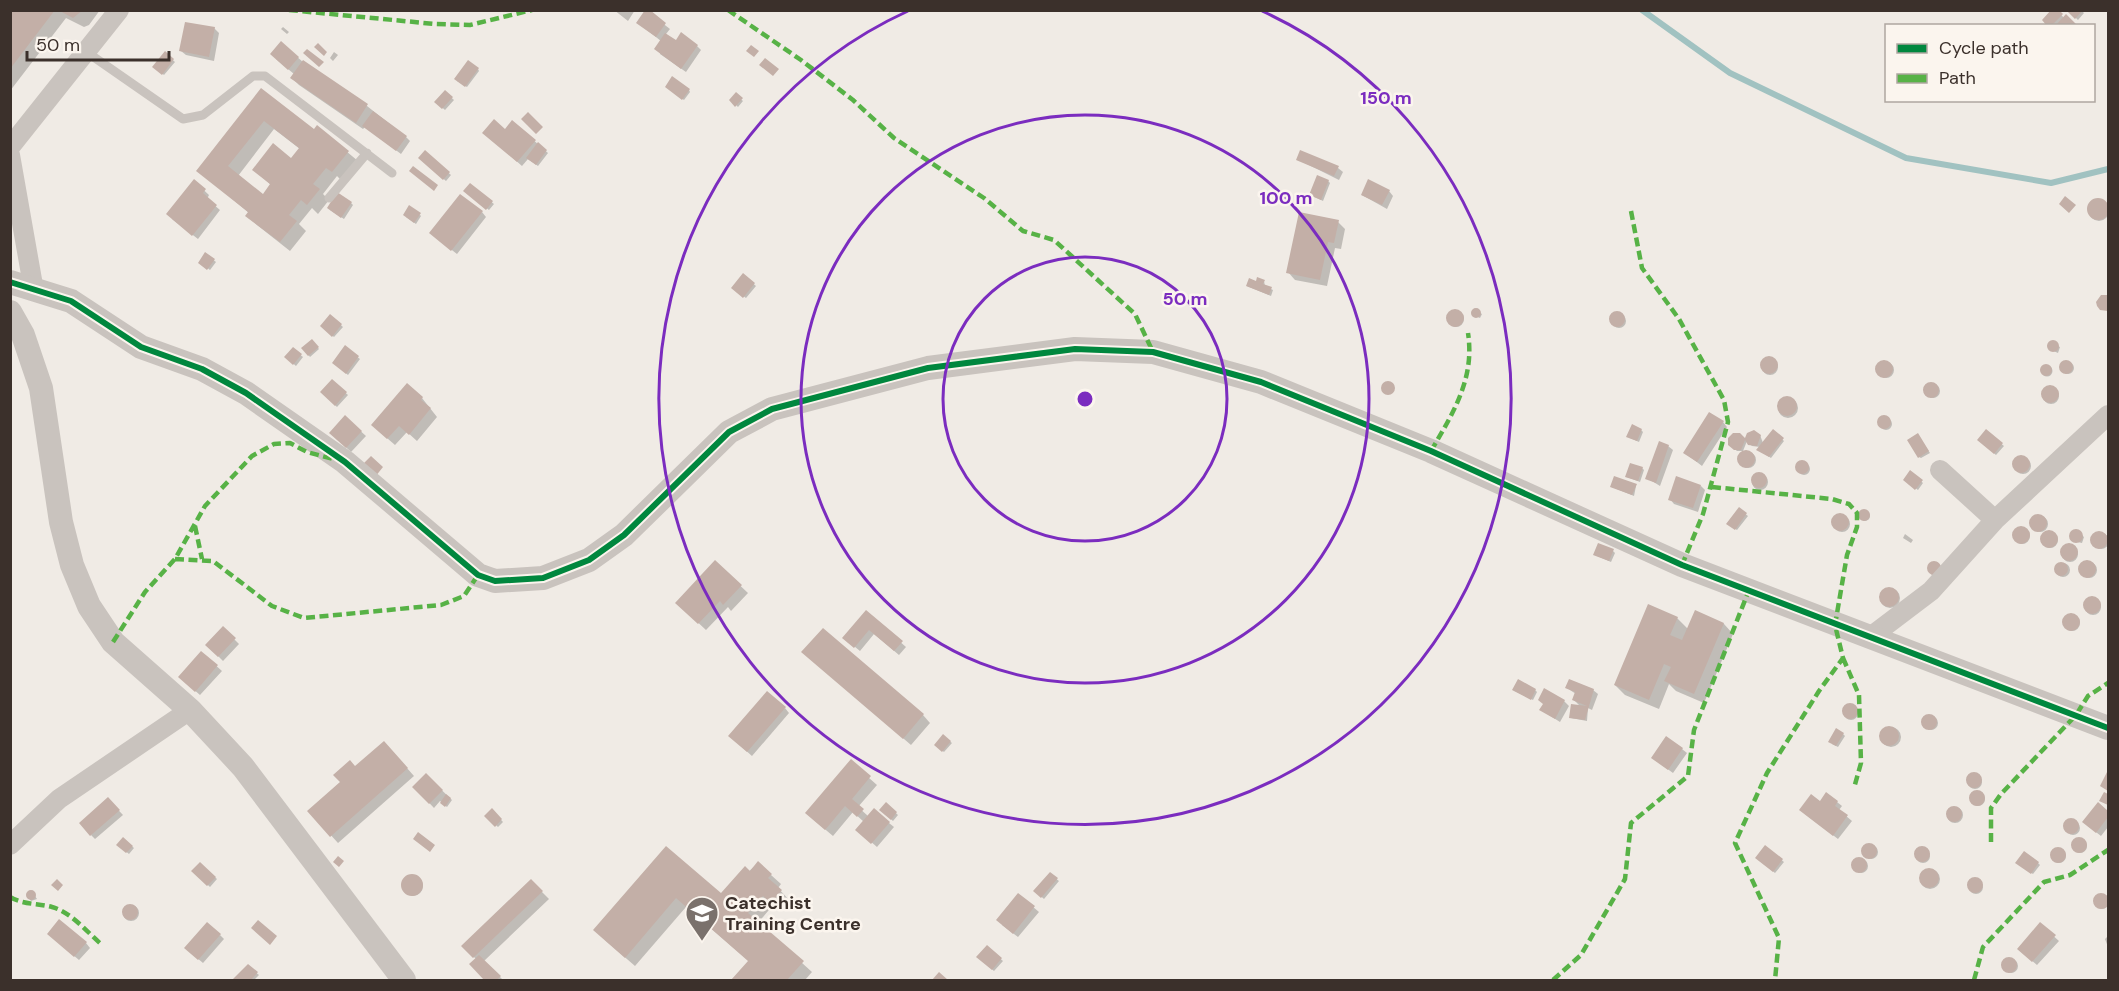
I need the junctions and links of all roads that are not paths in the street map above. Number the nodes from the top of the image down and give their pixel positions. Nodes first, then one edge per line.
1 (118, 10) edge
2 (88, 53) junction
3 (10, 147) edge
4 (367, 153) junction
5 (10, 155) edge
6 (392, 173) dead end
7 (329, 198) dead end
8 (10, 282) edge
9 (34, 291) junction
10 (10, 312) edge
11 (2109, 415) edge
12 (1940, 470) dead end
13 (1995, 519) junction
14 (1869, 638) junction
15 (190, 710) junction
16 (2109, 728) edge
17 (10, 845) edge
18 (404, 981) edge

1 - 2 street
2 - 3 street
2 - 4 lane
4 - 6 lane
4 - 7 lane
5 - 9 street
8 - 9 street
9 - 14 street
10 - 15 street
11 - 13 street
12 - 13 street
13 - 14 street
14 - 16 street
15 - 17 street
15 - 18 street

